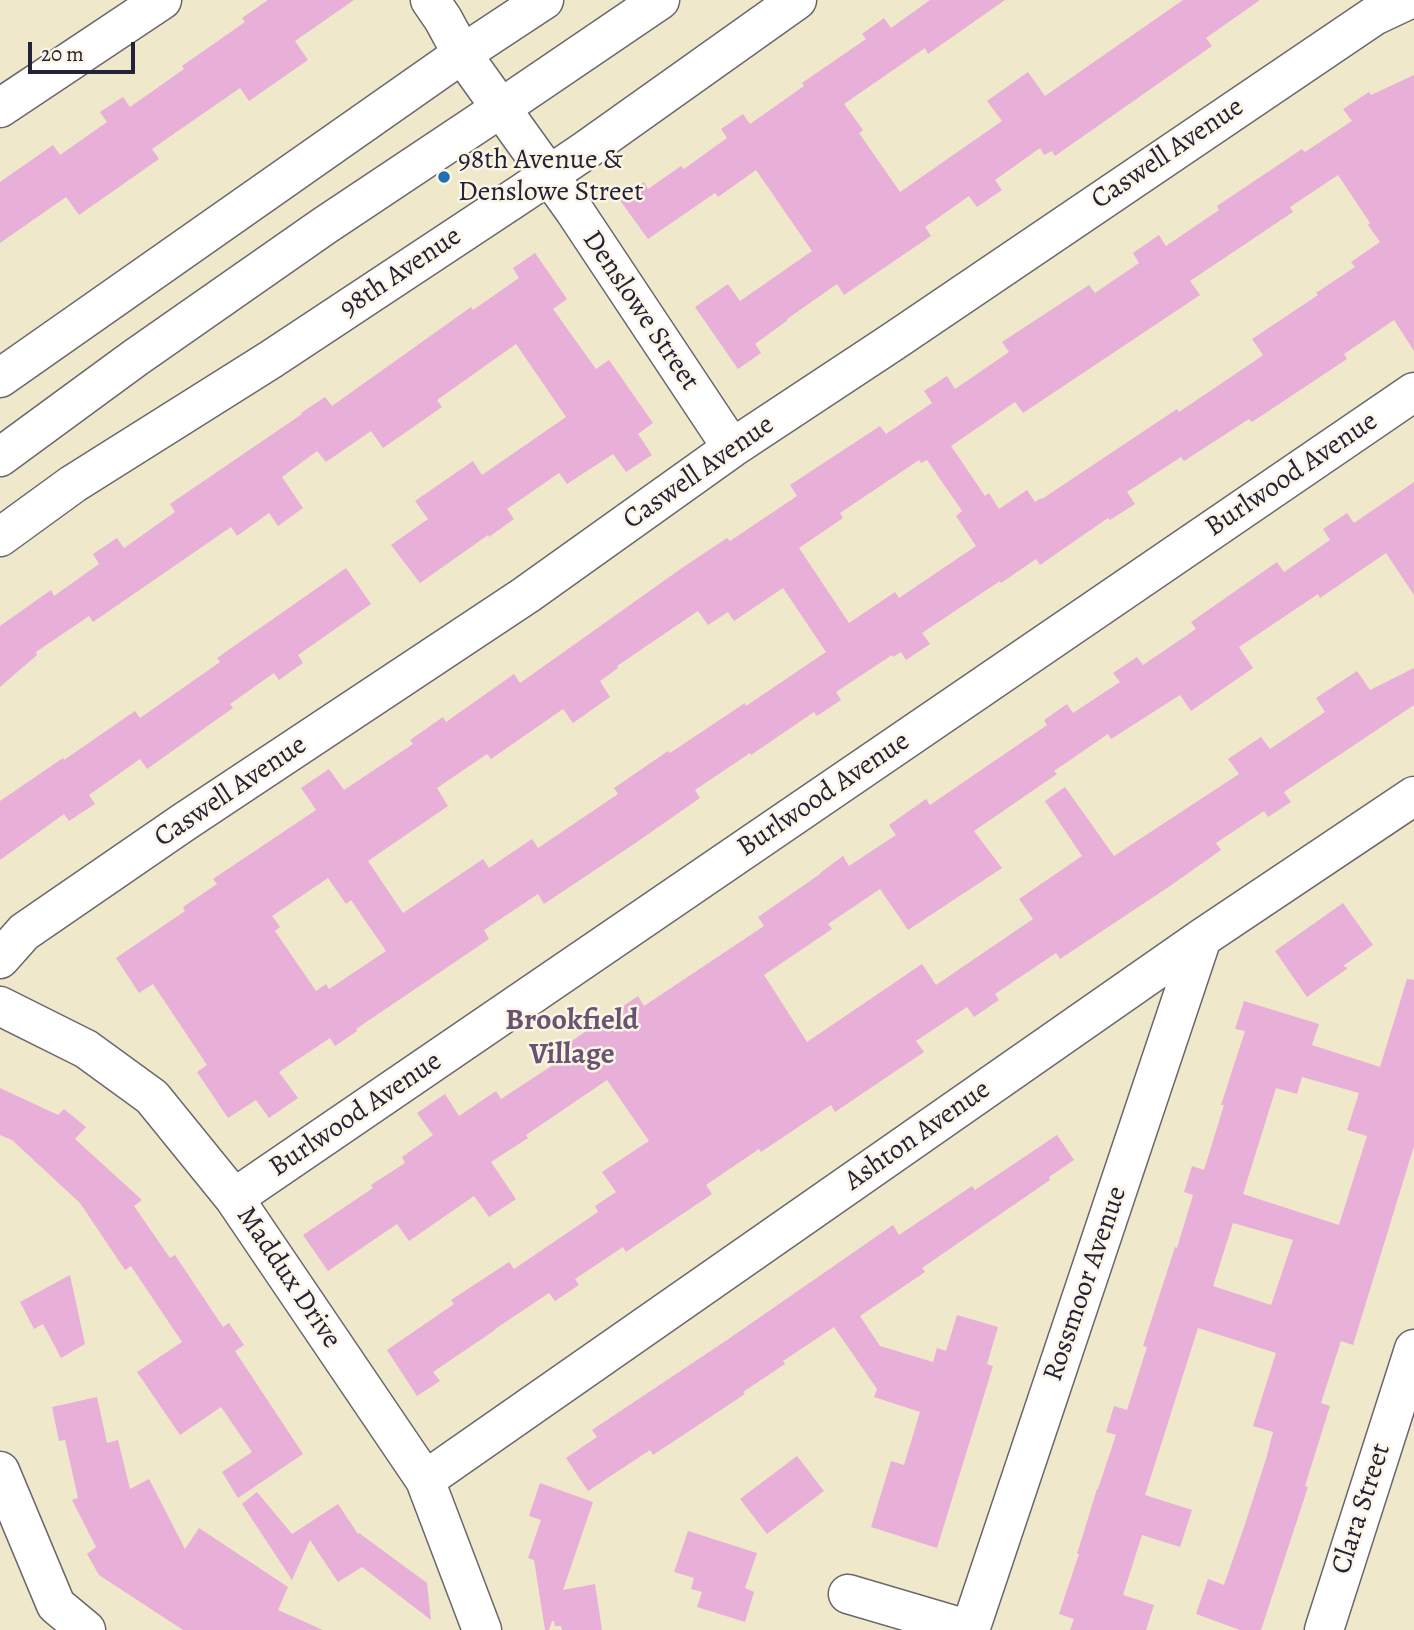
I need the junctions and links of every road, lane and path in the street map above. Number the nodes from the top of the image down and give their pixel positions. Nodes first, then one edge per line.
1 (162, 0) edge
2 (430, 0) edge
3 (544, 0) edge
4 (660, 0) edge
5 (797, 0) edge
6 (1408, 0) edge
7 (462, 54) junction
8 (0, 107) edge
9 (501, 108) junction
10 (548, 176) junction
11 (0, 378) edge
12 (1414, 392) edge
13 (732, 448) junction
14 (0, 457) edge
15 (0, 537) edge
16 (1414, 796) edge
17 (1202, 938) junction
18 (0, 959) edge
19 (0, 1006) edge
20 (234, 1198) junction
21 (1414, 1349) edge
22 (0, 1471) edge
23 (425, 1480) junction
24 (848, 1594) dead end
25 (86, 1630) edge
26 (482, 1630) edge
27 (970, 1630) edge
28 (1324, 1630) edge

1 - 8 street
2 - 7 street, Denslowe Street
3 - 7 street
4 - 9 street
5 - 10 street, 98th Avenue
6 - 13 street, Caswell Avenue
7 - 9 street, Denslowe Street
7 - 11 street
9 - 10 street, Denslowe Street
9 - 14 street
10 - 13 street, Denslowe Street
10 - 15 street, 98th Avenue
12 - 20 street, Burlwood Avenue
13 - 18 street, Caswell Avenue
16 - 17 street, Ashton Avenue
17 - 23 street, Ashton Avenue
17 - 27 street, Rossmoor Avenue
19 - 20 street, Maddux Drive
20 - 23 street, Maddux Drive
21 - 28 street, Clara Street
22 - 25 street
23 - 26 street, Maddux Drive
24 - 27 street

